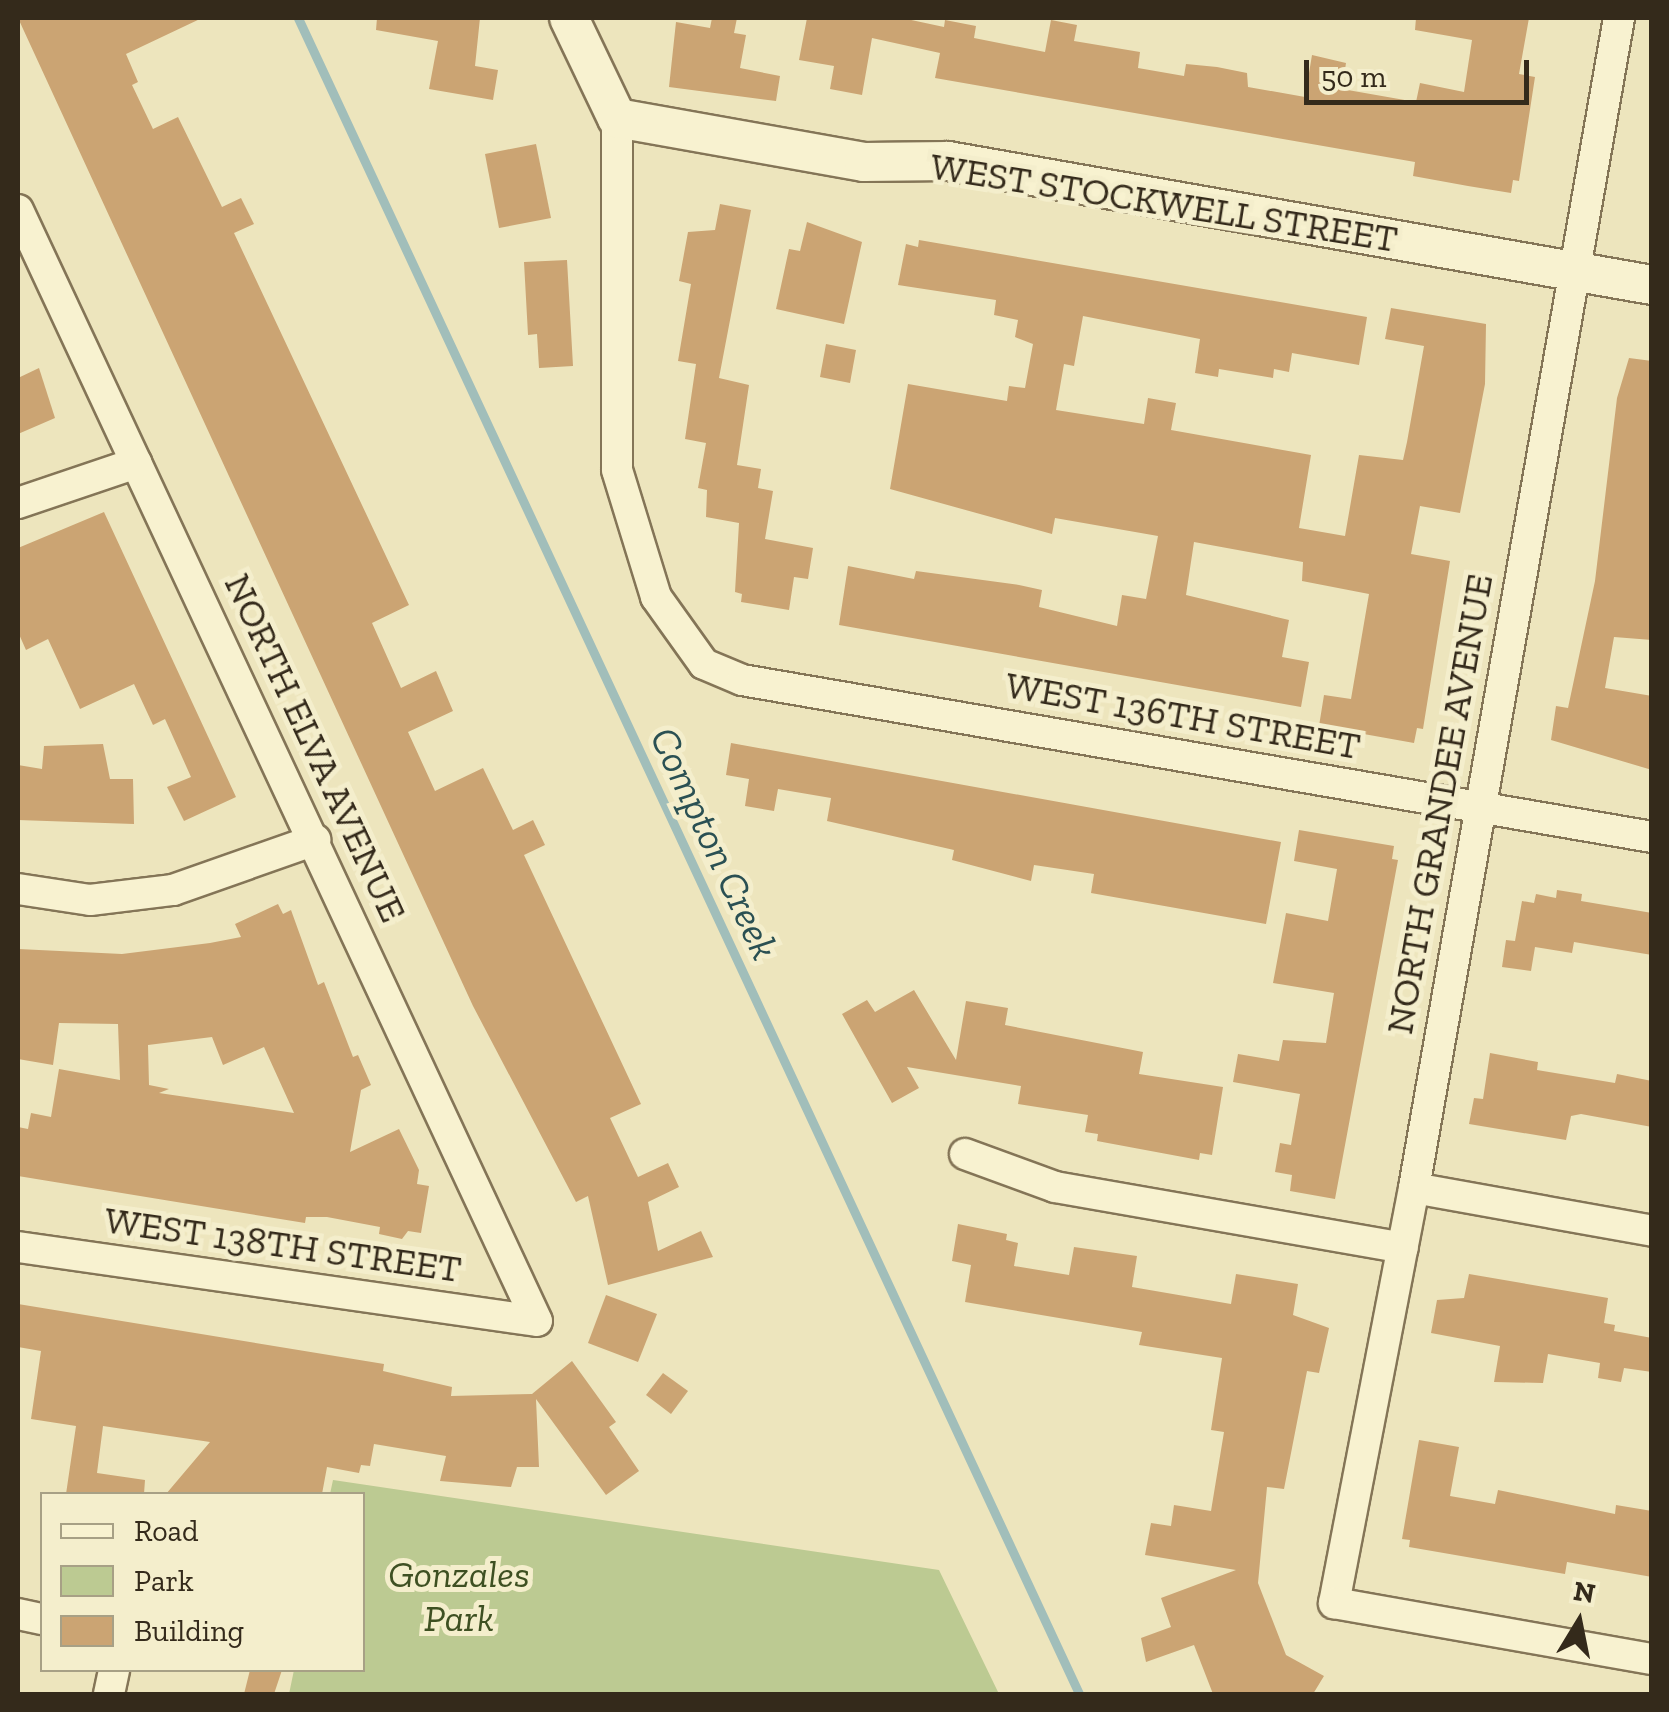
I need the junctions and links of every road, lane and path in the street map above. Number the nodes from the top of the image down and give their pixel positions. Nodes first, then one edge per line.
1 (569, 18) edge
2 (1619, 18) edge
3 (617, 118) junction
4 (18, 210) edge
5 (1574, 272) junction
6 (1652, 285) edge
7 (136, 464) junction
8 (18, 503) edge
9 (1480, 808) junction
10 (1652, 837) edge
11 (315, 840) junction
12 (18, 890) edge
13 (965, 1154) dead end
14 (1414, 1188) junction
15 (1652, 1230) edge
16 (18, 1247) edge
17 (1403, 1248) junction
18 (537, 1321) joint
19 (1652, 1659) edge

1 - 3 street
2 - 5 street, NORTH GRANDEE AVENUE
3 - 5 street, WEST STOCKWELL STREET
3 - 9 street, WEST 136TH STREET
4 - 7 street, NORTH ELVA AVENUE
5 - 6 street, WEST STOCKWELL STREET
5 - 9 street, NORTH GRANDEE AVENUE
7 - 8 street
7 - 11 street, NORTH ELVA AVENUE
9 - 10 street, WEST 136TH STREET
9 - 14 street, NORTH GRANDEE AVENUE
11 - 12 street
11 - 18 street, NORTH ELVA AVENUE
13 - 17 street
14 - 15 street
14 - 17 street, NORTH GRANDEE AVENUE
16 - 18 street, WEST 138TH STREET
17 - 19 street, NORTH GRANDEE AVENUE

